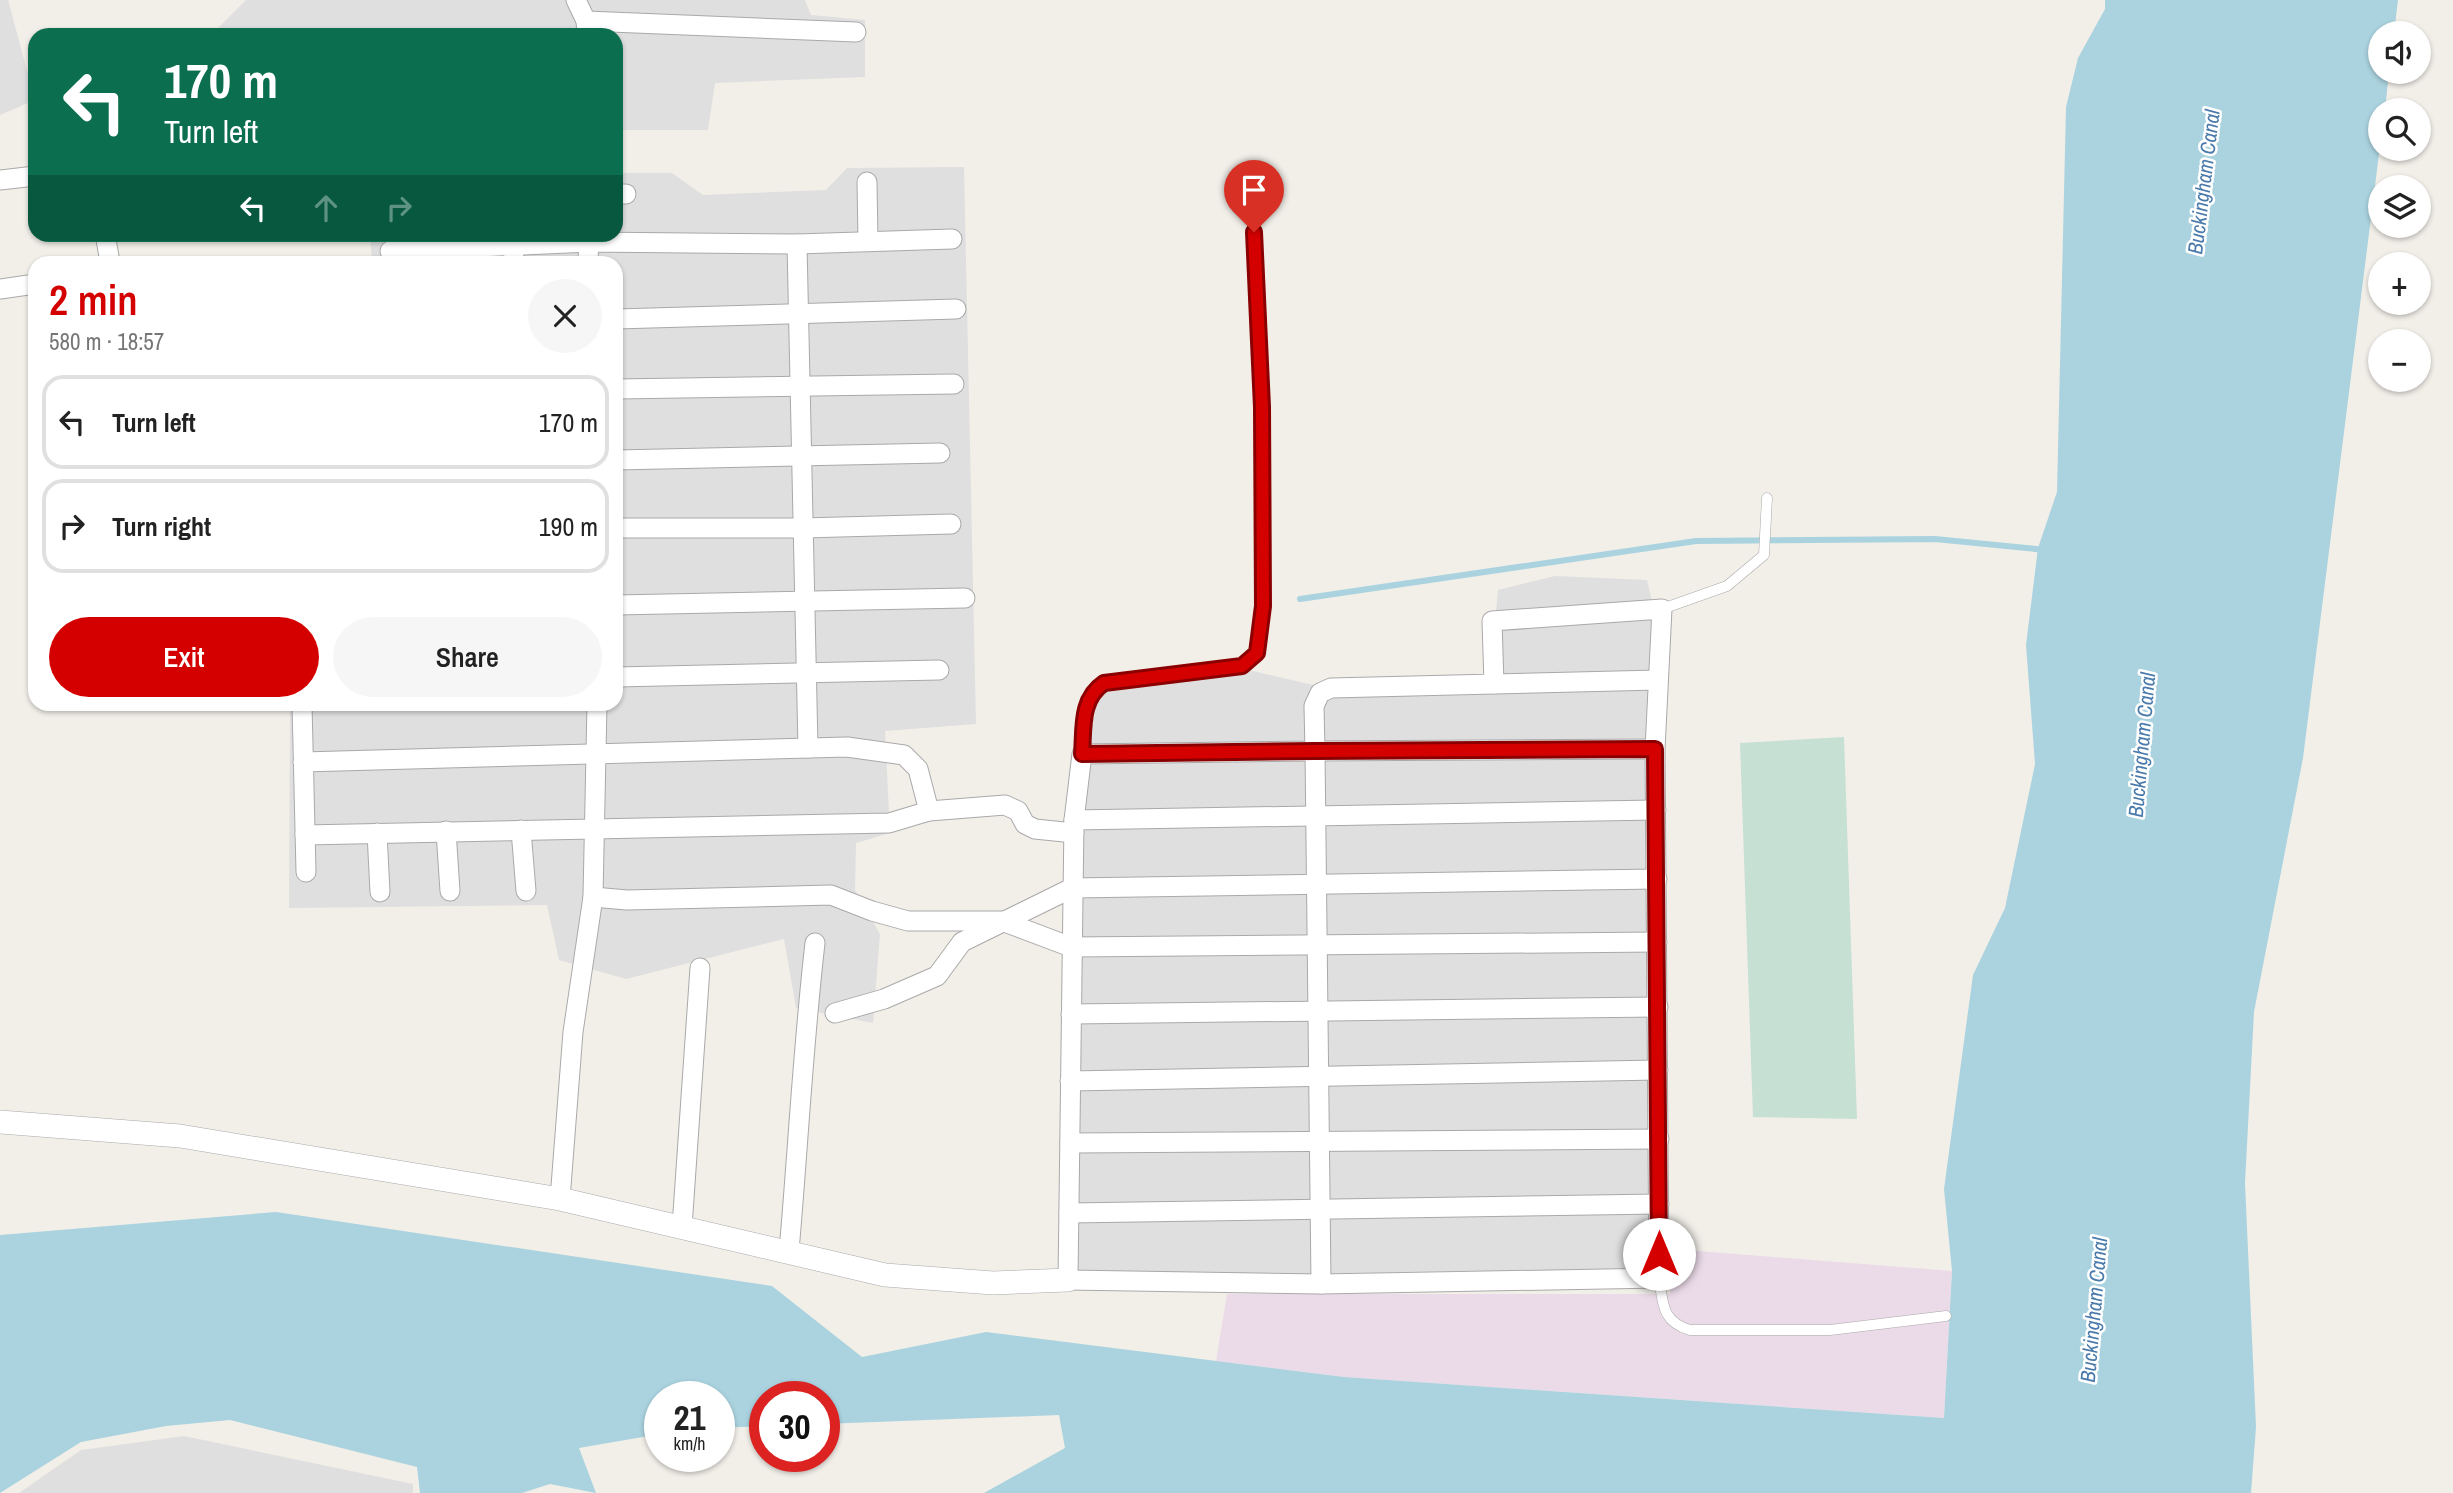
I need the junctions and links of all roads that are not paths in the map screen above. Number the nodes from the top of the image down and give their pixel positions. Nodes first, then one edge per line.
1 (576, 0) edge
2 (586, 28) edge
3 (623, 29) edge
4 (856, 32) dead end
5 (28, 177) edge
6 (0, 180) edge
7 (867, 182) dead end
8 (1252, 182) dead end
9 (623, 239) edge
10 (952, 239) dead end
11 (555, 242) edge
12 (868, 242) junction
13 (797, 244) junction
14 (513, 247) edge
15 (390, 251) dead end
16 (28, 285) edge
17 (0, 289) edge
18 (956, 309) dead end
19 (799, 313) junction
20 (623, 319) edge
21 (954, 384) dead end
22 (800, 385) junction
23 (623, 389) edge
24 (940, 453) dead end
25 (801, 455) junction
26 (623, 460) edge
27 (1767, 498) dead end
28 (951, 524) dead end
29 (623, 528) edge
30 (803, 528) junction
31 (965, 598) dead end
32 (804, 602) junction
33 (623, 605) edge
34 (1662, 609) junction
35 (939, 670) dead end
36 (806, 673) junction
37 (623, 677) edge
38 (1658, 680) junction
39 (1494, 684) junction
40 (302, 711) edge
41 (597, 711) edge
42 (808, 748) junction
43 (1655, 749) junction
44 (1315, 751) junction
45 (596, 753) junction
46 (1082, 754) junction
47 (303, 762) junction
48 (1656, 810) junction
49 (929, 811) junction
50 (1316, 816) junction
51 (1074, 827) junction
52 (594, 828) junction
53 (520, 830) junction
54 (446, 831) junction
55 (377, 833) junction
56 (305, 835) junction
57 (306, 872) dead end
58 (1657, 879) junction
59 (1316, 884) junction
60 (1072, 888) junction
61 (450, 891) dead end
62 (526, 891) dead end
63 (380, 892) dead end
64 (593, 897) junction
65 (1002, 921) junction
66 (1657, 942) junction
67 (815, 943) dead end
68 (1317, 944) junction
69 (1071, 947) junction
70 (700, 968) dead end
71 (1658, 1007) junction
72 (1318, 1011) junction
73 (835, 1013) dead end
74 (1071, 1014) junction
75 (1658, 1070) junction
76 (1319, 1078) junction
77 (1070, 1081) junction
78 (0, 1122) edge
79 (1659, 1139) junction
80 (1070, 1143) junction
81 (1320, 1143) junction
82 (560, 1199) junction
83 (1659, 1204) junction
84 (1321, 1208) junction
85 (1069, 1213) junction
86 (682, 1227) junction
87 (789, 1251) junction
88 (1659, 1278) junction
89 (1068, 1280) junction
90 (1321, 1284) junction
91 (1946, 1316) dead end

1 - 2 street
3 - 4 street
5 - 6 street
7 - 12 street
8 - 46 lane
9 - 13 street
10 - 12 street
11 - 14 street
12 - 13 street
13 - 19 street
14 - 15 street
16 - 17 street
18 - 19 street
19 - 20 street
19 - 22 street
21 - 22 street
22 - 23 street
22 - 25 street
24 - 25 street
25 - 26 street
25 - 30 street
27 - 34 lane
28 - 30 street
29 - 30 street
30 - 32 street
31 - 32 street
32 - 33 street
32 - 36 street
34 - 38 street
34 - 39 street
35 - 36 street
36 - 37 street
36 - 42 street
38 - 39 street
38 - 43 street
39 - 44 street
40 - 47 street
41 - 45 street
42 - 45 street
42 - 49 street
43 - 44 street
43 - 48 street
44 - 46 street
44 - 50 street
45 - 47 street
45 - 52 street
46 - 51 street
47 - 56 street
48 - 50 street
48 - 58 street
49 - 51 street
49 - 52 street
50 - 51 street
50 - 59 street
51 - 60 street
52 - 53 street
52 - 64 street
53 - 54 street
53 - 62 street
54 - 55 street
54 - 61 street
55 - 56 street
55 - 63 street
56 - 57 street
58 - 59 street
58 - 66 street
59 - 60 street
59 - 68 street
60 - 65 street
60 - 69 street
64 - 65 street
64 - 82 street
65 - 69 street
65 - 73 street
66 - 68 street
66 - 71 street
67 - 87 street
68 - 69 street
68 - 72 street
69 - 74 street
70 - 86 street
71 - 72 street
71 - 75 street
72 - 74 street
72 - 76 street
74 - 77 street
75 - 76 street
75 - 79 street
76 - 77 street
76 - 81 street
77 - 80 street
78 - 82 street
79 - 81 street
79 - 83 street
80 - 81 street
80 - 85 street
81 - 84 street
82 - 86 street
83 - 84 street
83 - 88 street
84 - 85 street
84 - 90 street
85 - 89 street
86 - 87 street
87 - 89 street
88 - 90 street
88 - 91 lane
89 - 90 street

